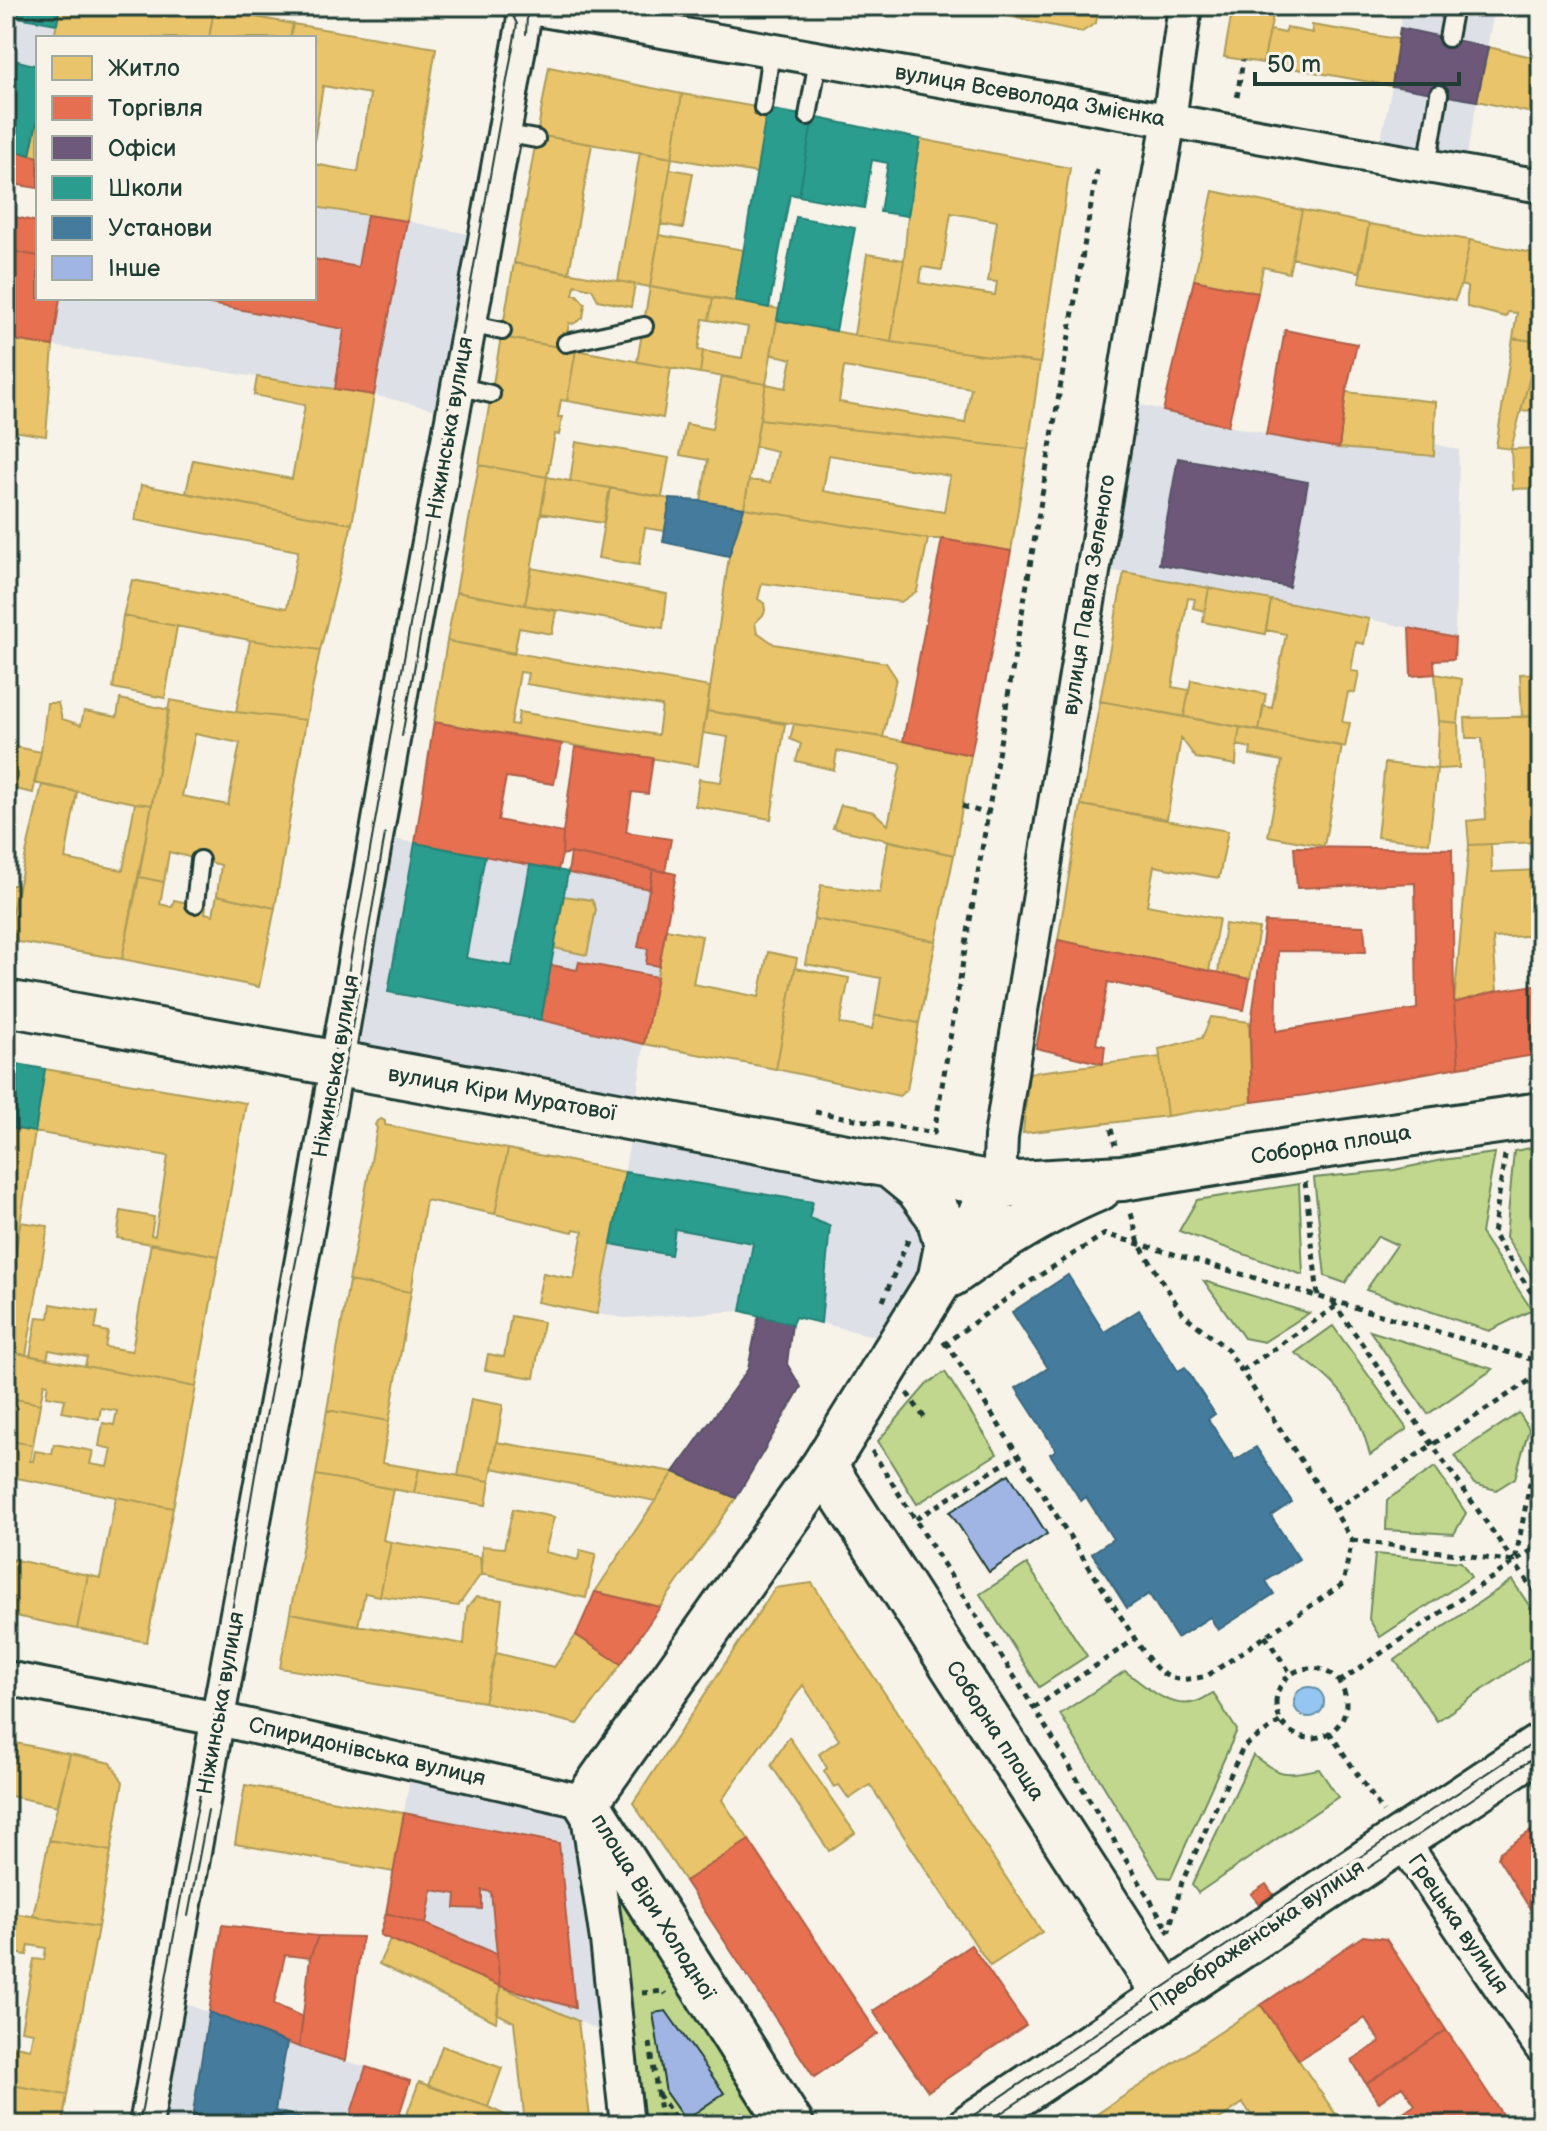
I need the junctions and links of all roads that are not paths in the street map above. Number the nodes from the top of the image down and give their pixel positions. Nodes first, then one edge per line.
1 (524, 6) edge
2 (1185, 6) edge
3 (1454, 6) edge
4 (1448, 38) dead end
5 (771, 51) junction
6 (818, 60) junction
7 (1439, 94) dead end
8 (763, 108) dead end
9 (808, 116) dead end
10 (1169, 120) junction
11 (503, 133) junction
12 (536, 139) dead end
13 (1427, 166) junction
14 (1541, 186) edge
15 (468, 324) junction
16 (644, 326) dead end
17 (502, 331) dead end
18 (566, 343) dead end
19 (457, 386) junction
20 (491, 394) dead end
21 (200, 860) dead end
22 (195, 904) dead end
23 (6, 1003) edge
24 (337, 1064) junction
25 (1525, 1117) edge
26 (890, 1165) junction
27 (1122, 1178) junction
28 (999, 1185) junction
29 (940, 1282) junction
30 (824, 1466) junction
31 (6, 1678) edge
32 (218, 1719) junction
33 (1541, 1746) edge
34 (586, 1802) junction
35 (1401, 1839) junction
36 (1166, 1996) junction
37 (1541, 2047) edge
38 (146, 2125) edge
39 (627, 2125) edge
40 (791, 2125) edge
41 (972, 2125) edge

1 - 5 street, вулиця Всеволода Змієнка
1 - 11 street, Ніжинська вулиця
2 - 10 street, вулиця Павла Зеленого
3 - 4 lane
5 - 6 street, вулиця Всеволода Змієнка
5 - 8 lane
6 - 9 lane
6 - 10 street, вулиця Всеволода Змієнка
7 - 13 lane
10 - 13 street, вулиця Всеволода Змієнка
10 - 28 street, вулиця Павла Зеленого
11 - 12 lane
11 - 15 street, Ніжинська вулиця
13 - 14 street, вулиця Всеволода Змієнка
15 - 17 lane
15 - 19 street, Ніжинська вулиця
16 - 18 lane
19 - 20 lane
19 - 24 street, Ніжинська вулиця
21 - 22 lane
23 - 24 street, вулиця Кіри Муратової
24 - 26 street, вулиця Кіри Муратової
24 - 32 street, Ніжинська вулиця
25 - 27 street, Соборна площа
26 - 28 street, вулиця Кіри Муратової
26 - 29 street
27 - 28 street, Соборна площа
27 - 29 street, Соборна площа
28 - 29 street, Соборна площа
29 - 30 street, Соборна площа
30 - 34 street, Соборна площа
30 - 36 street, Соборна площа
31 - 32 street, Спиридонівська вулиця
32 - 34 street, Спиридонівська вулиця
32 - 38 street, Ніжинська вулиця
33 - 35 street, Преображенська вулиця
34 - 39 street, площа Віри Холодної
34 - 40 street, площа Віри Холодної
35 - 36 street, Преображенська вулиця
35 - 37 street, Грецька вулиця
36 - 41 street, Преображенська вулиця

